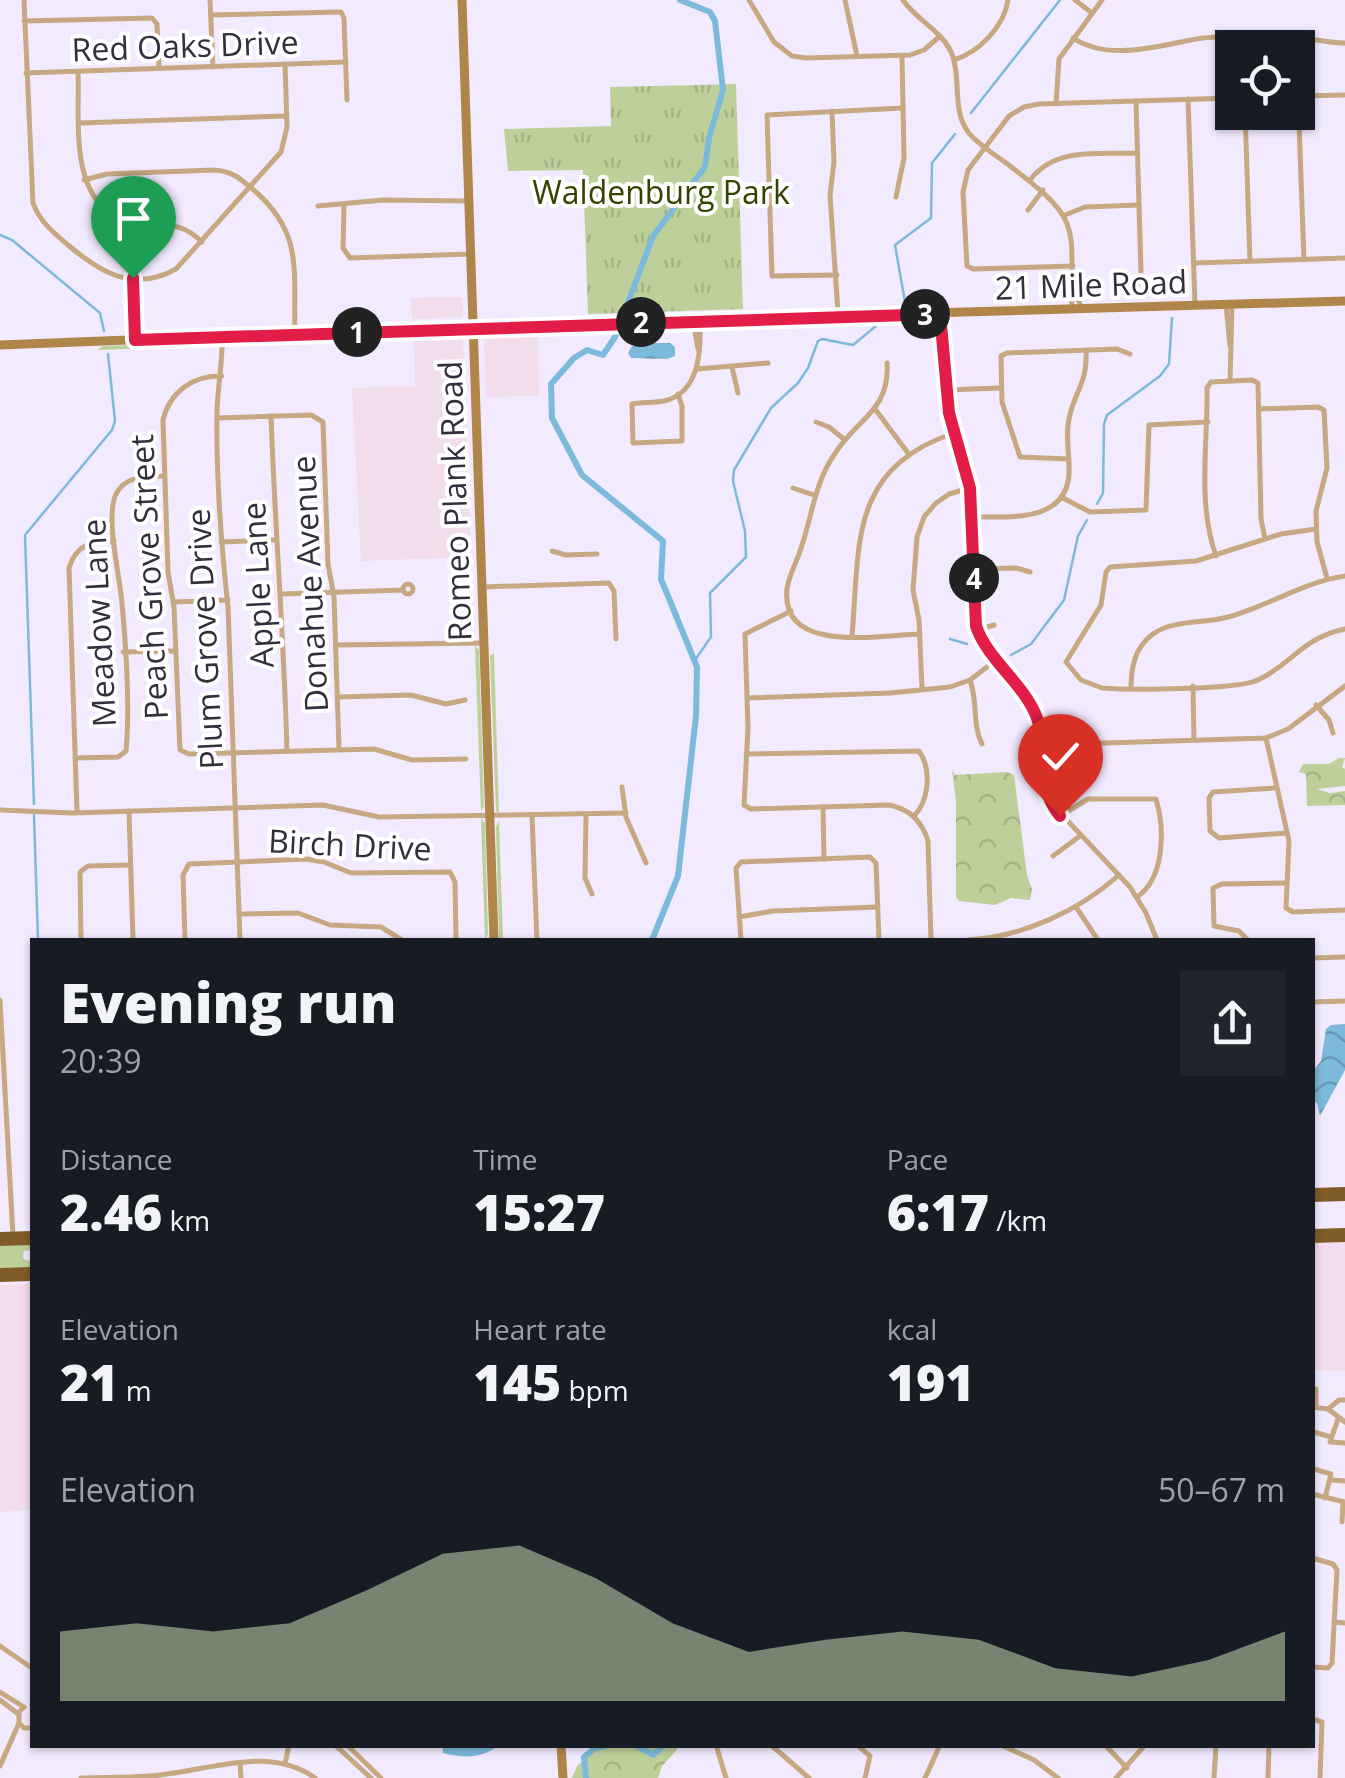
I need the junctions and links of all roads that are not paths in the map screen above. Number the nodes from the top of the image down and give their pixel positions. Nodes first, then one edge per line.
1 (24, 0) edge
2 (210, 0) edge
3 (462, 0) edge
4 (748, 0) edge
5 (846, 0) edge
6 (904, 0) edge
7 (1008, 0) edge
8 (1074, 0) edge
9 (1102, 0) edge
10 (1092, 13) junction
11 (211, 15) junction
12 (24, 21) junction
13 (940, 36) junction
14 (1073, 38) junction
15 (1215, 38) edge
16 (1315, 39) edge
17 (1345, 43) edge
18 (902, 56) junction
19 (857, 57) junction
20 (954, 60) junction
21 (346, 62) junction
22 (285, 64) junction
23 (213, 66) junction
24 (159, 68) junction
25 (78, 72) junction
26 (26, 73) junction
27 (1345, 95) edge
28 (1315, 96) edge
29 (1215, 99) edge
30 (347, 100) dead end
31 (1188, 100) junction
32 (1136, 101) junction
33 (1056, 104) junction
34 (902, 108) junction
35 (832, 111) junction
36 (287, 116) junction
37 (80, 123) junction
38 (1246, 130) edge
39 (1299, 130) edge
40 (985, 147) junction
41 (1138, 153) junction
42 (84, 180) junction
43 (1029, 180) junction
44 (251, 188) junction
45 (1043, 190) junction
46 (896, 198) dead end
47 (469, 200) junction
48 (344, 205) junction
49 (1139, 205) junction
50 (318, 206) dead end
51 (1028, 210) dead end
52 (1065, 215) junction
53 (202, 242) junction
54 (471, 254) junction
55 (1345, 258) edge
56 (1304, 260) junction
57 (1250, 261) junction
58 (1194, 263) junction
59 (1074, 266) junction
60 (837, 274) junction
61 (133, 278) junction
62 (1137, 286) dead end
63 (1345, 301) edge
64 (1229, 304) junction
65 (1196, 305) junction
66 (1076, 309) junction
67 (944, 313) junction
68 (838, 316) junction
69 (697, 320) junction
70 (474, 327) junction
71 (295, 334) junction
72 (222, 337) junction
73 (135, 340) junction
74 (0, 345) edge
75 (1086, 350) junction
76 (1130, 354) dead end
77 (768, 362) dead end
78 (887, 363) dead end
79 (732, 367) junction
80 (697, 368) junction
81 (222, 376) junction
82 (1230, 381) junction
83 (1000, 388) junction
84 (946, 390) junction
85 (738, 393) dead end
86 (678, 394) junction
87 (875, 409) junction
88 (1260, 409) junction
89 (271, 416) junction
90 (217, 418) junction
91 (816, 422) dead end
92 (1208, 422) junction
93 (954, 433) junction
94 (845, 440) junction
95 (908, 453) junction
96 (1068, 458) junction
97 (164, 476) junction
98 (793, 488) dead end
99 (970, 488) junction
100 (814, 494) junction
101 (1062, 496) junction
102 (972, 517) junction
103 (1316, 529) junction
104 (114, 540) junction
105 (275, 540) junction
106 (1265, 540) junction
107 (221, 542) junction
108 (552, 551) dead end
109 (596, 554) dead end
110 (1216, 556) junction
111 (974, 569) junction
112 (1030, 572) dead end
113 (1345, 576) edge
114 (1328, 579) junction
115 (482, 587) junction
116 (403, 590) dead end
117 (334, 592) junction
118 (282, 594) junction
119 (228, 600) junction
120 (174, 602) junction
121 (791, 611) junction
122 (994, 625) dead end
123 (1345, 628) edge
124 (978, 630) junction
125 (920, 634) junction
126 (852, 636) junction
127 (616, 639) dead end
128 (484, 643) junction
129 (336, 646) junction
130 (175, 650) junction
131 (124, 652) junction
132 (996, 660) junction
133 (970, 680) junction
134 (1192, 686) junction
135 (1345, 686) edge
136 (922, 688) junction
137 (1131, 688) junction
138 (338, 698) junction
139 (747, 698) junction
140 (465, 700) dead end
141 (1316, 706) junction
142 (1333, 733) dead end
143 (1266, 738) junction
144 (1194, 740) junction
145 (982, 744) dead end
146 (1041, 745) junction
147 (339, 750) junction
148 (287, 751) junction
149 (233, 753) junction
150 (746, 754) junction
151 (75, 758) junction
152 (466, 759) dead end
153 (622, 787) dead end
154 (1275, 788) junction
155 (822, 807) junction
156 (235, 808) junction
157 (0, 810) edge
158 (129, 811) junction
159 (77, 812) junction
160 (626, 813) junction
161 (586, 814) junction
162 (490, 816) junction
163 (532, 816) junction
164 (914, 816) junction
165 (1060, 816) junction
166 (1287, 833) junction
167 (1080, 836) junction
168 (1053, 856) dead end
169 (824, 859) junction
170 (236, 862) junction
171 (646, 862) dead end
172 (130, 865) junction
173 (1119, 875) junction
174 (1285, 882) junction
175 (592, 894) dead end
176 (1138, 898) junction
177 (878, 907) junction
178 (1076, 907) junction
179 (1345, 910) edge
180 (239, 914) junction
181 (739, 917) junction
182 (81, 938) edge
183 (133, 938) edge
184 (185, 938) edge
185 (240, 938) edge
186 (399, 938) edge
187 (456, 938) edge
188 (494, 938) edge
189 (537, 938) edge
190 (741, 938) edge
191 (879, 938) edge
192 (931, 938) edge
193 (981, 938) edge
194 (1097, 938) edge
195 (1156, 938) edge
196 (1246, 938) edge
197 (1345, 957) edge
198 (1315, 958) edge
199 (0, 1000) edge
200 (1345, 1001) edge
201 (1315, 1002) edge
202 (10, 1160) junction
203 (0, 1161) edge
204 (1345, 1194) edge
205 (1315, 1195) edge
206 (1345, 1235) edge
207 (1315, 1236) edge
208 (6, 1239) edge
209 (30, 1274) edge
210 (0, 1275) edge
211 (1316, 1389) dead end
212 (1315, 1398) edge
213 (1345, 1400) edge
214 (1315, 1407) edge
215 (1328, 1410) junction
216 (1342, 1420) edge
217 (1315, 1432) edge
218 (1331, 1438) junction
219 (1345, 1443) edge
220 (1315, 1469) edge
221 (1330, 1480) junction
222 (1345, 1481) edge
223 (1315, 1495) edge
224 (1325, 1498) junction
225 (1344, 1502) edge
226 (1342, 1522) dead end
227 (1315, 1559) edge
228 (1334, 1619) junction
229 (1345, 1620) edge
230 (0, 1646) edge
231 (30, 1667) edge
232 (1315, 1667) edge
233 (0, 1696) edge
234 (30, 1706) edge
235 (19, 1718) junction
236 (1315, 1720) edge
237 (30, 1728) edge
238 (15, 1734) junction
239 (288, 1748) edge
240 (338, 1748) edge
241 (350, 1748) edge
242 (717, 1748) edge
243 (774, 1748) edge
244 (861, 1748) edge
245 (939, 1748) edge
246 (1008, 1748) edge
247 (1107, 1748) edge
248 (1143, 1748) edge
249 (1216, 1748) edge
250 (1269, 1748) edge
251 (561, 1750) edge
252 (240, 1763) junction
253 (285, 1764) junction
254 (0, 1766) edge
255 (1127, 1768) junction
256 (926, 1776) edge
257 (132, 1777) edge
258 (312, 1777) edge
259 (81, 1778) edge
260 (241, 1778) edge
261 (371, 1778) edge
262 (382, 1778) edge
263 (563, 1778) edge
264 (726, 1778) edge
265 (809, 1778) edge
266 (865, 1778) edge
267 (935, 1778) edge
268 (1058, 1778) edge
269 (1116, 1778) edge
270 (1214, 1778) edge
271 (1268, 1778) edge
272 (1320, 1778) edge

1 - 12 street
2 - 11 street
3 - 47 street, Romeo Plank Road
4 - 19 street
5 - 19 street
6 - 13 street
7 - 20 street
8 - 10 street
9 - 10 street
10 - 14 street
11 - 21 street
11 - 23 street
12 - 24 street
12 - 26 street
13 - 18 street
13 - 20 street
14 - 15 street
14 - 33 street
16 - 17 street
18 - 19 street
18 - 34 street
20 - 40 street
21 - 22 street, Red Oaks Drive
21 - 30 street
22 - 23 street, Red Oaks Drive
22 - 36 street
23 - 24 street, Red Oaks Drive
24 - 25 street, Red Oaks Drive
25 - 26 street, Red Oaks Drive
25 - 37 street
26 - 61 street
27 - 28 street
29 - 31 street
31 - 32 street
31 - 58 street
32 - 33 street
32 - 41 street
33 - 40 street
34 - 35 street
34 - 46 street
35 - 60 street
35 - 60 street
36 - 37 street
36 - 44 street
37 - 42 street
38 - 57 street
39 - 56 street
40 - 43 street
40 - 59 street
41 - 43 street
41 - 49 street
42 - 44 street
42 - 53 street
43 - 45 street
44 - 53 street
44 - 71 street
45 - 51 street
45 - 52 street
47 - 48 street
47 - 54 street, Romeo Plank Road
48 - 50 street
48 - 54 street
49 - 52 street
49 - 62 street
52 - 59 street
53 - 61 street
54 - 70 street, Romeo Plank Road
55 - 56 street
56 - 57 street
57 - 58 street
58 - 65 street
59 - 66 street
60 - 68 street
61 - 73 street
63 - 64 street, 21 Mile Road
64 - 65 street, 21 Mile Road
64 - 82 street
65 - 66 street, 21 Mile Road
66 - 67 street, 21 Mile Road
67 - 68 street, 21 Mile Road
67 - 84 street
68 - 69 street, 21 Mile Road
69 - 70 street, 21 Mile Road
69 - 80 street
70 - 71 street, 21 Mile Road
70 - 115 street, Romeo Plank Road
71 - 72 street, 21 Mile Road
72 - 73 street, 21 Mile Road
72 - 81 street, Plum Grove Drive
73 - 74 street, 21 Mile Road
75 - 76 street
75 - 83 street
75 - 96 street
77 - 79 street
78 - 87 street
79 - 80 street
79 - 85 street
80 - 86 street
81 - 90 street, Plum Grove Drive
81 - 97 street, Peach Grove Street
82 - 88 street
82 - 92 street
83 - 84 street
83 - 96 street
84 - 93 street
86 - 86 street
87 - 94 street
87 - 95 street
88 - 103 street
88 - 106 street
89 - 90 street
89 - 105 street, Apple Lane
89 - 117 street, Donahue Avenue
90 - 107 street, Plum Grove Drive
91 - 94 street
92 - 101 street
92 - 110 street
93 - 95 street
93 - 99 street
94 - 100 street
95 - 126 street
96 - 101 street
97 - 104 street, Meadow Lane
97 - 120 street, Peach Grove Street
98 - 100 street
99 - 102 street
99 - 125 street
100 - 121 street
101 - 102 street
102 - 111 street
103 - 106 street
103 - 114 street
104 - 131 street, Meadow Lane
104 - 151 street
105 - 107 street
105 - 118 street, Apple Lane
106 - 110 street
107 - 119 street, Plum Grove Drive
108 - 109 street
110 - 137 street
111 - 112 street
111 - 124 street
113 - 114 street
114 - 137 street
115 - 127 street
115 - 128 street, Romeo Plank Road
116 - 117 street
117 - 118 street
117 - 129 street, Donahue Avenue
118 - 148 street, Apple Lane
119 - 120 street
119 - 149 street, Plum Grove Drive
120 - 130 street, Peach Grove Street
121 - 126 street
121 - 139 street
122 - 124 street
123 - 134 street
124 - 132 street
125 - 126 street
125 - 136 street
128 - 129 street
128 - 162 street, Romeo Plank Road
129 - 138 street, Donahue Avenue
130 - 131 street
130 - 149 street, Peach Grove Street
131 - 151 street, Meadow Lane
132 - 133 street
132 - 146 street
133 - 136 street
133 - 145 street
134 - 137 street
134 - 144 street
135 - 141 street
136 - 139 street
138 - 140 street
138 - 147 street, Donahue Avenue
139 - 150 street
141 - 142 street
141 - 143 street
143 - 144 street
143 - 154 street
144 - 146 street
146 - 165 street
147 - 148 street
147 - 152 street
148 - 149 street
149 - 156 street, Plum Grove Drive
150 - 155 street
150 - 164 street
151 - 159 street
153 - 160 street
154 - 166 street
154 - 166 street
155 - 164 street
155 - 169 street
156 - 158 street
156 - 162 street
156 - 170 street, Plum Grove Drive
157 - 159 street
158 - 159 street
158 - 172 street
160 - 161 street
160 - 171 street
161 - 163 street
161 - 175 street
162 - 163 street
162 - 188 street, Romeo Plank Road
163 - 189 street
164 - 192 street
165 - 167 street
165 - 176 street
166 - 174 street
167 - 168 street
167 - 173 street
169 - 177 street
169 - 181 street
170 - 180 street, Plum Grove Drive
170 - 184 street, Birch Drive
170 - 187 street, Birch Drive
172 - 182 street
172 - 183 street
173 - 176 street
173 - 178 street
174 - 179 street
174 - 196 street
176 - 195 street
177 - 181 street
177 - 191 street
178 - 193 street
178 - 194 street
180 - 185 street, Plum Grove Drive
180 - 186 street
181 - 190 street
197 - 198 street
199 - 202 street
200 - 201 street
202 - 203 street
202 - 208 street
204 - 205 highway
206 - 207 highway
209 - 210 highway
211 - 212 street
213 - 215 street
214 - 215 street
215 - 216 street
216 - 218 street
217 - 218 street
218 - 219 street
220 - 221 street
221 - 222 street
221 - 224 street
223 - 224 street
224 - 225 street
225 - 226 street
227 - 228 street
228 - 229 street
228 - 232 street
230 - 231 street
233 - 234 street
233 - 235 street
234 - 235 street
235 - 237 street
235 - 238 street
236 - 272 street
237 - 238 street
238 - 254 street
239 - 253 street
240 - 261 street
241 - 262 street
242 - 264 street
243 - 265 street
244 - 266 street
245 - 256 street
246 - 268 street
247 - 255 street
248 - 255 street
249 - 270 street
250 - 271 street
251 - 263 street
252 - 253 street
252 - 257 street
252 - 260 street
253 - 258 street
255 - 269 street
256 - 267 street
257 - 259 street

